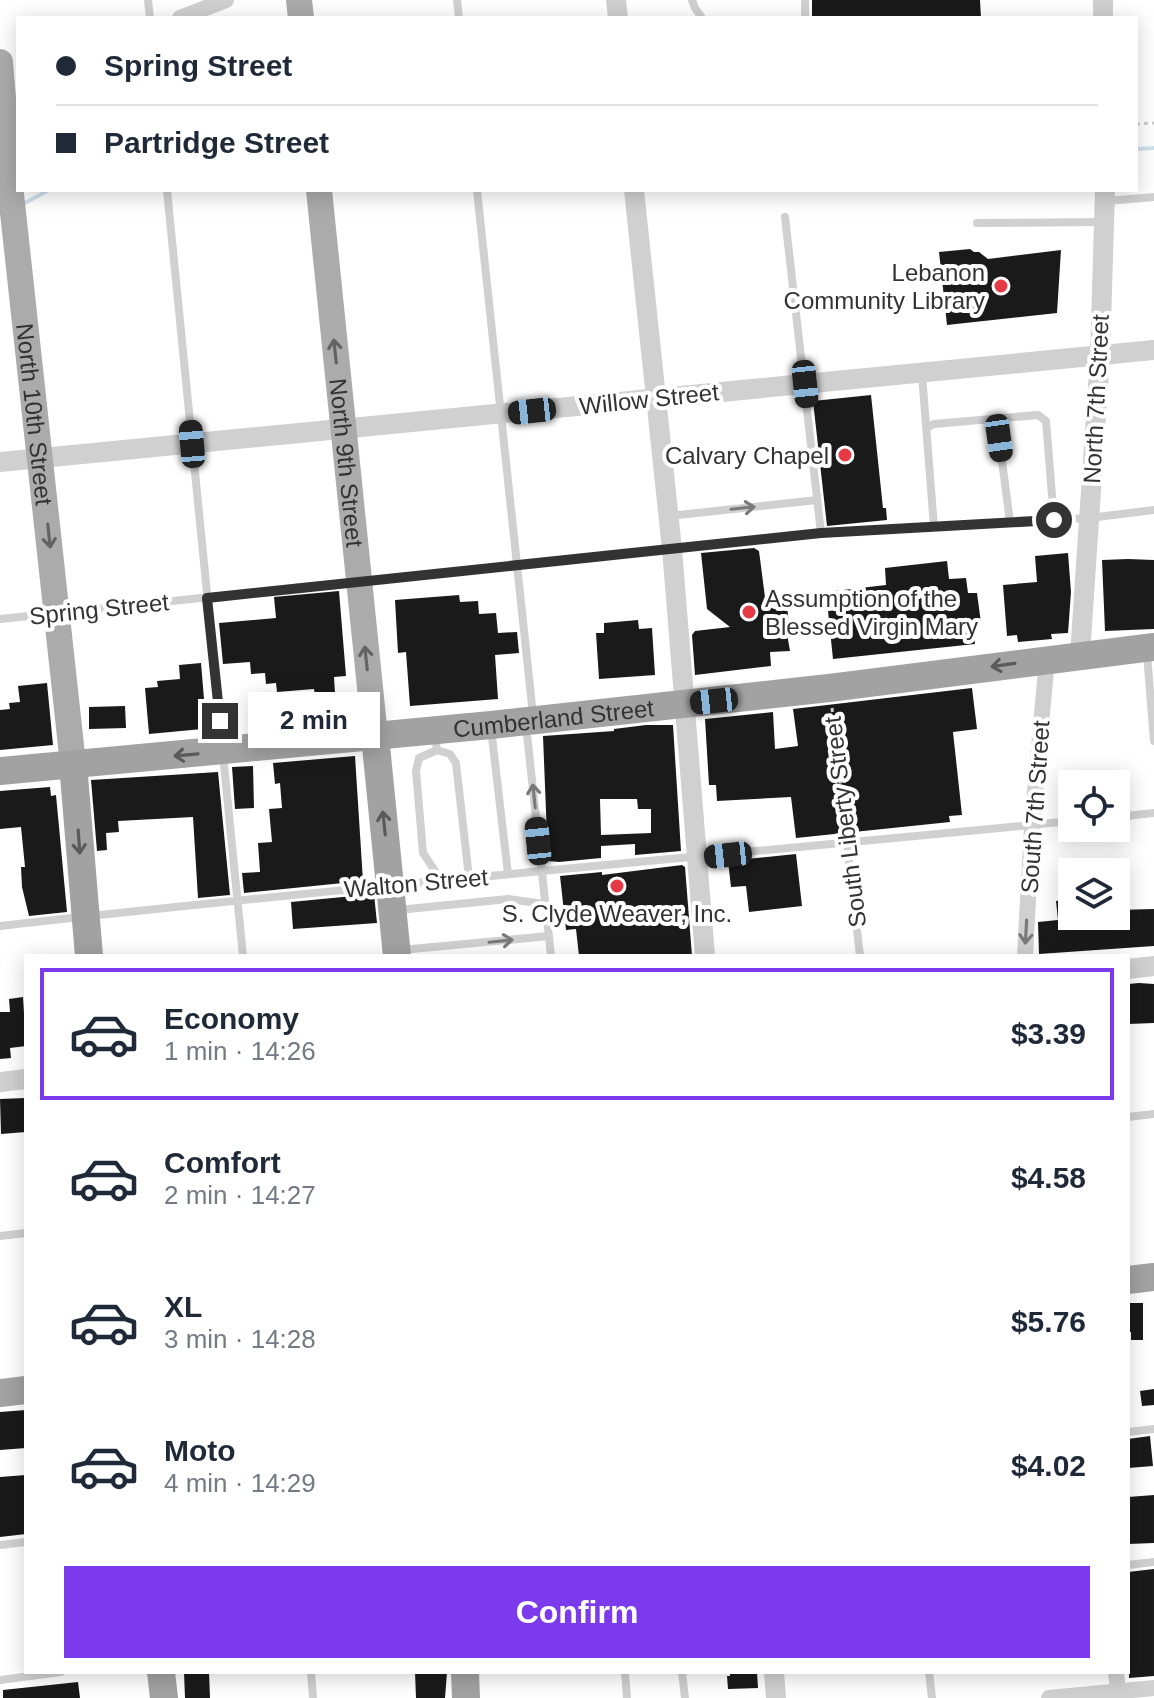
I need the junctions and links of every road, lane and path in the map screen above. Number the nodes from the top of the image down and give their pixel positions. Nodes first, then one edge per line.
1 (224, 0) edge
2 (185, 16) edge
3 (5, 72) edge
4 (167, 192) edge
5 (319, 192) edge
6 (477, 192) edge
7 (634, 192) edge
8 (1105, 195) edge
9 (1154, 197) edge
10 (785, 217) dead end
11 (1104, 222) junction
12 (977, 223) dead end
13 (1154, 350) edge
14 (1100, 356) junction
15 (922, 373) junction
16 (805, 384) junction
17 (656, 399) junction
18 (501, 414) junction
19 (1003, 418) junction
20 (928, 427) junction
21 (342, 429) junction
22 (192, 444) junction
23 (41, 458) junction
24 (0, 462) edge
25 (817, 500) junction
26 (1154, 510) edge
27 (669, 516) junction
28 (1089, 518) junction
29 (1054, 520) junction
30 (1010, 522) junction
31 (934, 527) junction
32 (821, 533) junction
33 (672, 549) junction
34 (517, 566) junction
35 (358, 581) junction
36 (207, 598) junction
37 (58, 614) junction
38 (0, 619) edge
39 (1150, 647) edge
40 (1080, 655) junction
41 (1047, 659) junction
42 (829, 688) junction
43 (685, 704) junction
44 (530, 720) junction
45 (491, 725) junction
46 (375, 736) junction
47 (436, 740) junction
48 (1154, 741) edge
49 (223, 752) junction
50 (73, 764) junction
51 (0, 771) edge
52 (1154, 813) edge
53 (1130, 816) edge
54 (1058, 822) edge
55 (1032, 825) junction
56 (847, 843) junction
57 (698, 858) junction
58 (541, 872) junction
59 (508, 874) junction
60 (469, 878) junction
61 (441, 880) junction
62 (392, 897) junction
63 (237, 902) junction
64 (544, 904) junction
65 (84, 916) junction
66 (0, 926) edge
67 (549, 936) junction
68 (397, 953) edge
69 (89, 954) edge
70 (243, 954) edge
71 (551, 954) edge
72 (705, 954) edge
73 (860, 954) edge
74 (1025, 954) edge
75 (1154, 966) edge
76 (1130, 969) edge
77 (24, 1079) edge
78 (0, 1082) edge
79 (1154, 1114) edge
80 (1130, 1117) edge
81 (24, 1233) edge
82 (0, 1236) edge
83 (1154, 1277) edge
84 (1130, 1280) edge
85 (24, 1390) edge
86 (0, 1393) edge
87 (1154, 1429) edge
88 (1130, 1432) edge
89 (24, 1542) edge
90 (0, 1545) edge
91 (1154, 1562) edge
92 (1130, 1565) edge
93 (46, 1674) edge
94 (161, 1674) edge
95 (311, 1674) edge
96 (465, 1674) edge
97 (625, 1674) edge
98 (682, 1674) edge
99 (774, 1674) edge
100 (929, 1674) edge
101 (1116, 1674) edge
102 (0, 1680) edge
103 (1154, 1688) edge
104 (1118, 1691) junction
105 (1084, 1696) edge
106 (164, 1698) edge
107 (313, 1698) edge
108 (466, 1698) edge
109 (627, 1698) edge
110 (685, 1698) edge
111 (776, 1698) edge
112 (932, 1698) edge
113 (1049, 1698) edge

1 - 2 street
3 - 23 main road, North 10th Street
4 - 22 lane
21 -> 5 main road, North 9th Street
6 - 18 lane
7 - 17 street
8 - 9 lane
8 - 11 street, North 7th Street
10 - 16 lane
11 - 12 lane
11 - 14 street, North 7th Street
13 - 14 street, Willow Street
14 - 15 street, Willow Street
14 - 28 street, North 7th Street
15 - 16 street, Willow Street
15 - 20 lane
16 - 17 street, Willow Street
16 - 25 lane
17 - 18 street, Willow Street
17 - 27 street
18 - 21 street, Willow Street
18 - 34 lane
19 - 20 lane
19 - 29 lane
19 - 30 lane
20 - 31 lane
21 - 22 street, Willow Street
21 - 35 main road, North 9th Street
22 - 23 street, Willow Street
22 - 36 lane
23 - 24 street, Willow Street
23 -> 37 main road, North 10th Street
27 -> 25 lane
25 - 32 lane
26 - 28 lane, Spring Street
27 - 33 street
28 - 29 lane, Spring Street
28 - 40 street, North 7th Street
29 - 30 lane, Spring Street
30 - 31 lane, Spring Street
31 - 32 lane, Spring Street
32 - 33 lane, Spring Street
33 - 34 lane, Spring Street
33 - 43 street
34 - 35 lane, Spring Street
34 - 44 lane
35 - 36 lane, Spring Street
46 -> 35 main road, North 9th Street
36 - 37 lane, Spring Street
36 - 49 lane
37 - 38 lane, Spring Street
37 - 50 main road, North 10th Street
39 - 40 highway, Cumberland Street
39 - 48 lane
40 - 41 highway, Cumberland Street
41 -> 42 highway, Cumberland Street
41 - 55 street, South 7th Street
42 - 43 highway, Cumberland Street
42 - 56 path, South Liberty Street
43 - 44 highway, Cumberland Street
43 - 57 street
44 - 45 highway, Cumberland Street
58 -> 44 lane
45 - 47 highway, Cumberland Street
45 - 59 lane
46 - 47 highway, Cumberland Street
46 - 49 highway, Cumberland Street
62 -> 46 highway
47 - 60 lane
47 - 61 lane
49 -> 50 highway, Cumberland Street
49 - 63 lane
50 - 51 highway, Cumberland Street
50 -> 65 highway
52 - 53 lane
54 - 55 lane, Walton Street
55 - 56 lane, Walton Street
55 -> 74 street, South 7th Street
56 - 57 lane, Walton Street
56 - 73 lane, South Liberty Street
57 - 58 lane, Walton Street
57 - 72 street
58 - 59 lane, Walton Street
58 - 64 lane
59 - 60 lane, Walton Street
60 - 61 lane, Walton Street
61 - 62 lane, Walton Street
62 - 63 lane, Walton Street
62 - 64 lane
62 - 68 highway
63 - 65 lane, Walton Street
63 - 70 lane
64 - 67 lane
65 - 66 lane, Walton Street
65 - 69 highway
68 -> 67 lane
67 - 71 lane
75 - 76 street
77 - 78 street
79 - 80 lane
81 - 82 lane
83 - 84 highway
85 - 86 highway
87 - 88 lane
89 - 90 lane
91 - 92 lane
93 - 102 lane
94 - 106 highway
95 - 107 lane
96 - 108 highway
97 - 109 lane
98 - 110 lane
99 - 111 street
100 - 112 lane
101 - 104 street
103 - 104 street
104 - 105 street
105 - 113 street

